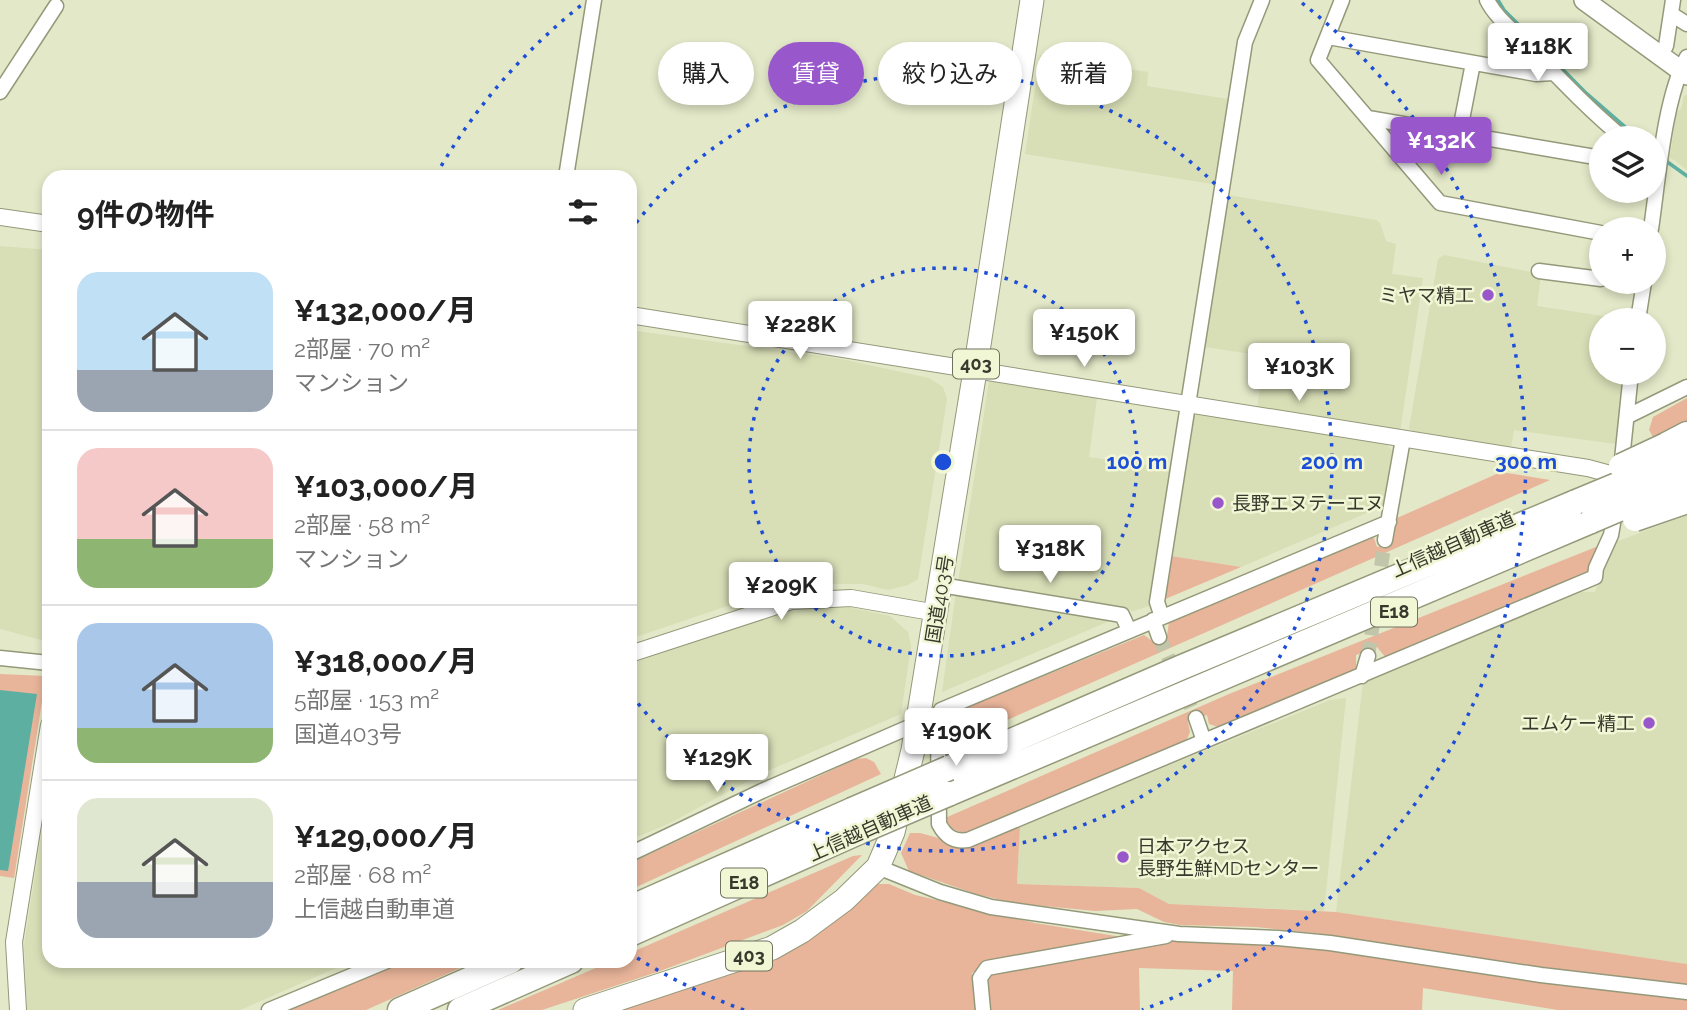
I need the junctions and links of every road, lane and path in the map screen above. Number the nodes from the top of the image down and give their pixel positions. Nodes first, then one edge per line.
1 (593, 0) edge
2 (1032, 0) edge
3 (1262, 0) edge
4 (1342, 0) edge
5 (1487, 0) edge
6 (1584, 0) edge
7 (56, 6) dead end
8 (1672, 7) edge
9 (1687, 24) edge
10 (1328, 37) junction
11 (1666, 46) dead end
12 (1473, 63) junction
13 (1685, 67) edge
14 (1553, 73) junction
15 (0, 92) edge
16 (1368, 118) junction
17 (1608, 126) edge
18 (1459, 135) junction
19 (1666, 135) edge
20 (1589, 156) edge
21 (567, 170) edge
22 (0, 217) edge
23 (42, 223) edge
24 (1589, 231) edge
25 (1539, 271) dead end
26 (1589, 277) edge
27 (637, 316) edge
28 (975, 371) junction
29 (1630, 385) edge
30 (1687, 387) edge
31 (1189, 404) junction
32 (1628, 416) junction
33 (1403, 439) junction
34 (1682, 455) edge
35 (1620, 478) junction
36 (1687, 486) edge
37 (1687, 501) edge
38 (1584, 511) junction
39 (1389, 522) junction
40 (1385, 540) tunnel mouth
41 (941, 585) junction
42 (937, 613) junction
43 (1158, 619) junction
44 (1129, 630) junction
45 (1160, 636) tunnel mouth
46 (637, 652) edge
47 (1368, 656) tunnel mouth
48 (0, 658) edge
49 (42, 662) edge
50 (1362, 676) junction
51 (1196, 718) tunnel mouth
52 (907, 728) dead end
53 (1205, 741) junction
54 (42, 769) edge
55 (855, 821) junction
56 (637, 851) edge
57 (878, 867) junction
58 (637, 905) edge
59 (637, 930) edge
60 (1179, 934) junction
61 (370, 968) edge
62 (495, 968) edge
63 (555, 968) edge
64 (1687, 992) edge
65 (18, 1010) edge
66 (269, 1010) edge
67 (400, 1010) edge
68 (460, 1010) edge
69 (585, 1010) edge
70 (983, 1010) edge

1 - 21 street
2 - 28 highway, 国道403号 / 403
3 - 31 street
4 - 10 street
5 - 14 street
6 - 13 main road
7 - 15 street
8 - 9 street
8 - 11 street
10 - 12 street
10 - 16 street
12 - 14 street
12 - 18 street
13 - 19 street
14 - 17 street
16 - 18 street
16 - 24 street
18 - 20 street
22 - 23 street
25 - 26 street
27 - 28 street
28 - 31 street
28 - 41 highway, 国道403号 / 403
29 - 32 street
30 - 32 street
31 - 33 street
31 - 43 street
32 - 35 street
33 - 35 street
33 - 39 street
34 - 38 highway, 上信越自動車道 / E18, bridge
34 - 38 highway, 上信越自動車道 / E18, bridge
35 - 36 street
35 - 50 street
37 - 38 highway, 上信越自動車道 / E18, bridge
38 - 55 highway, 上信越自動車道 / E18, bridge
38 - 55 highway, 上信越自動車道 / E18, bridge
39 - 40 street
39 - 43 street
41 - 42 highway, 国道403号 / 403
41 - 44 street
42 - 46 street
42 - 57 highway, 国道403号 / 403
43 - 44 street
43 - 45 street
44 - 53 street
47 - 50 street
48 - 49 street
50 - 53 street
51 - 53 street
52 - 56 street
54 - 65 street
55 - 58 highway, 上信越自動車道 / E18
55 - 59 highway, 上信越自動車道 / E18
57 - 60 street
57 - 69 highway, 国道403号 / 403
60 - 64 street
60 - 70 street
61 - 66 street
62 - 67 highway
63 - 68 highway

